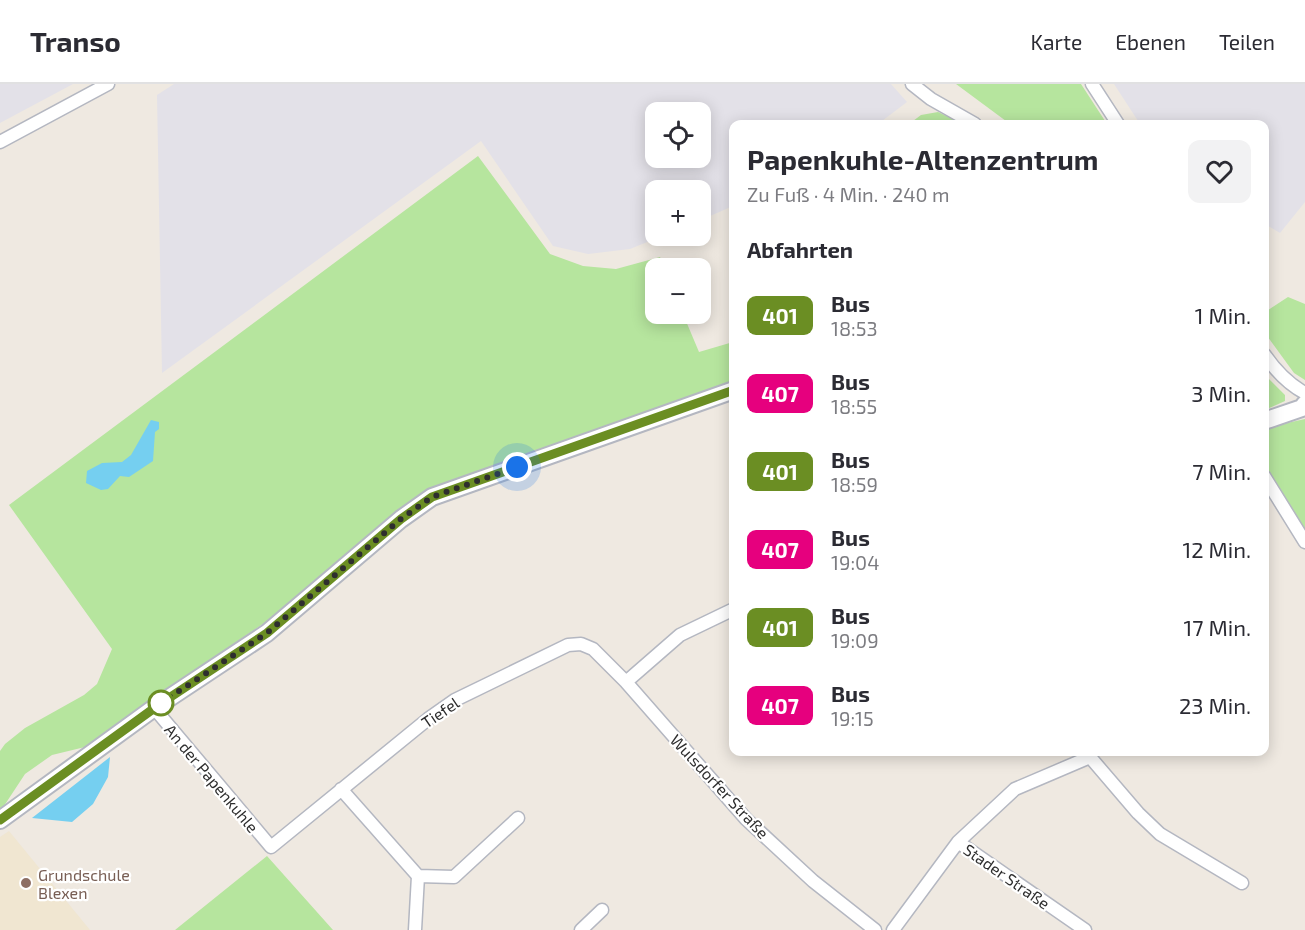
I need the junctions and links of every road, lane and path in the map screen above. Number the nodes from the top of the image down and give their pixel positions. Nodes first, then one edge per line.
1 (108, 84) edge
2 (912, 84) edge
3 (1092, 84) edge
4 (968, 120) edge
5 (1115, 120) edge
6 (0, 142) edge
7 (1269, 361) edge
8 (729, 392) edge
9 (1305, 393) edge
10 (1305, 404) edge
11 (1269, 419) edge
12 (1269, 484) edge
13 (1305, 542) edge
14 (729, 611) edge
15 (626, 682) junction
16 (154, 708) junction
17 (1085, 756) edge
18 (1091, 756) edge
19 (341, 789) junction
20 (518, 818) dead end
21 (0, 820) edge
22 (958, 842) junction
23 (271, 847) joint
24 (418, 876) junction
25 (1242, 883) dead end
26 (602, 910) dead end
27 (415, 930) edge
28 (581, 930) edge
29 (875, 930) edge
30 (893, 930) edge
31 (1085, 930) edge

1 - 6 street
2 - 4 street
3 - 5 street
7 - 9 street
8 - 16 street
10 - 11 street
12 - 13 street
14 - 15 street
15 - 19 street, Tiefel
15 - 29 street, Wulsdorfer Straße
16 - 21 street
16 - 23 street, An der Papenkuhle
17 - 22 street
18 - 25 street
19 - 23 street, Tiefel
19 - 24 street
20 - 24 street
22 - 30 street
22 - 31 street, Stader Straße
24 - 27 street
26 - 28 street

